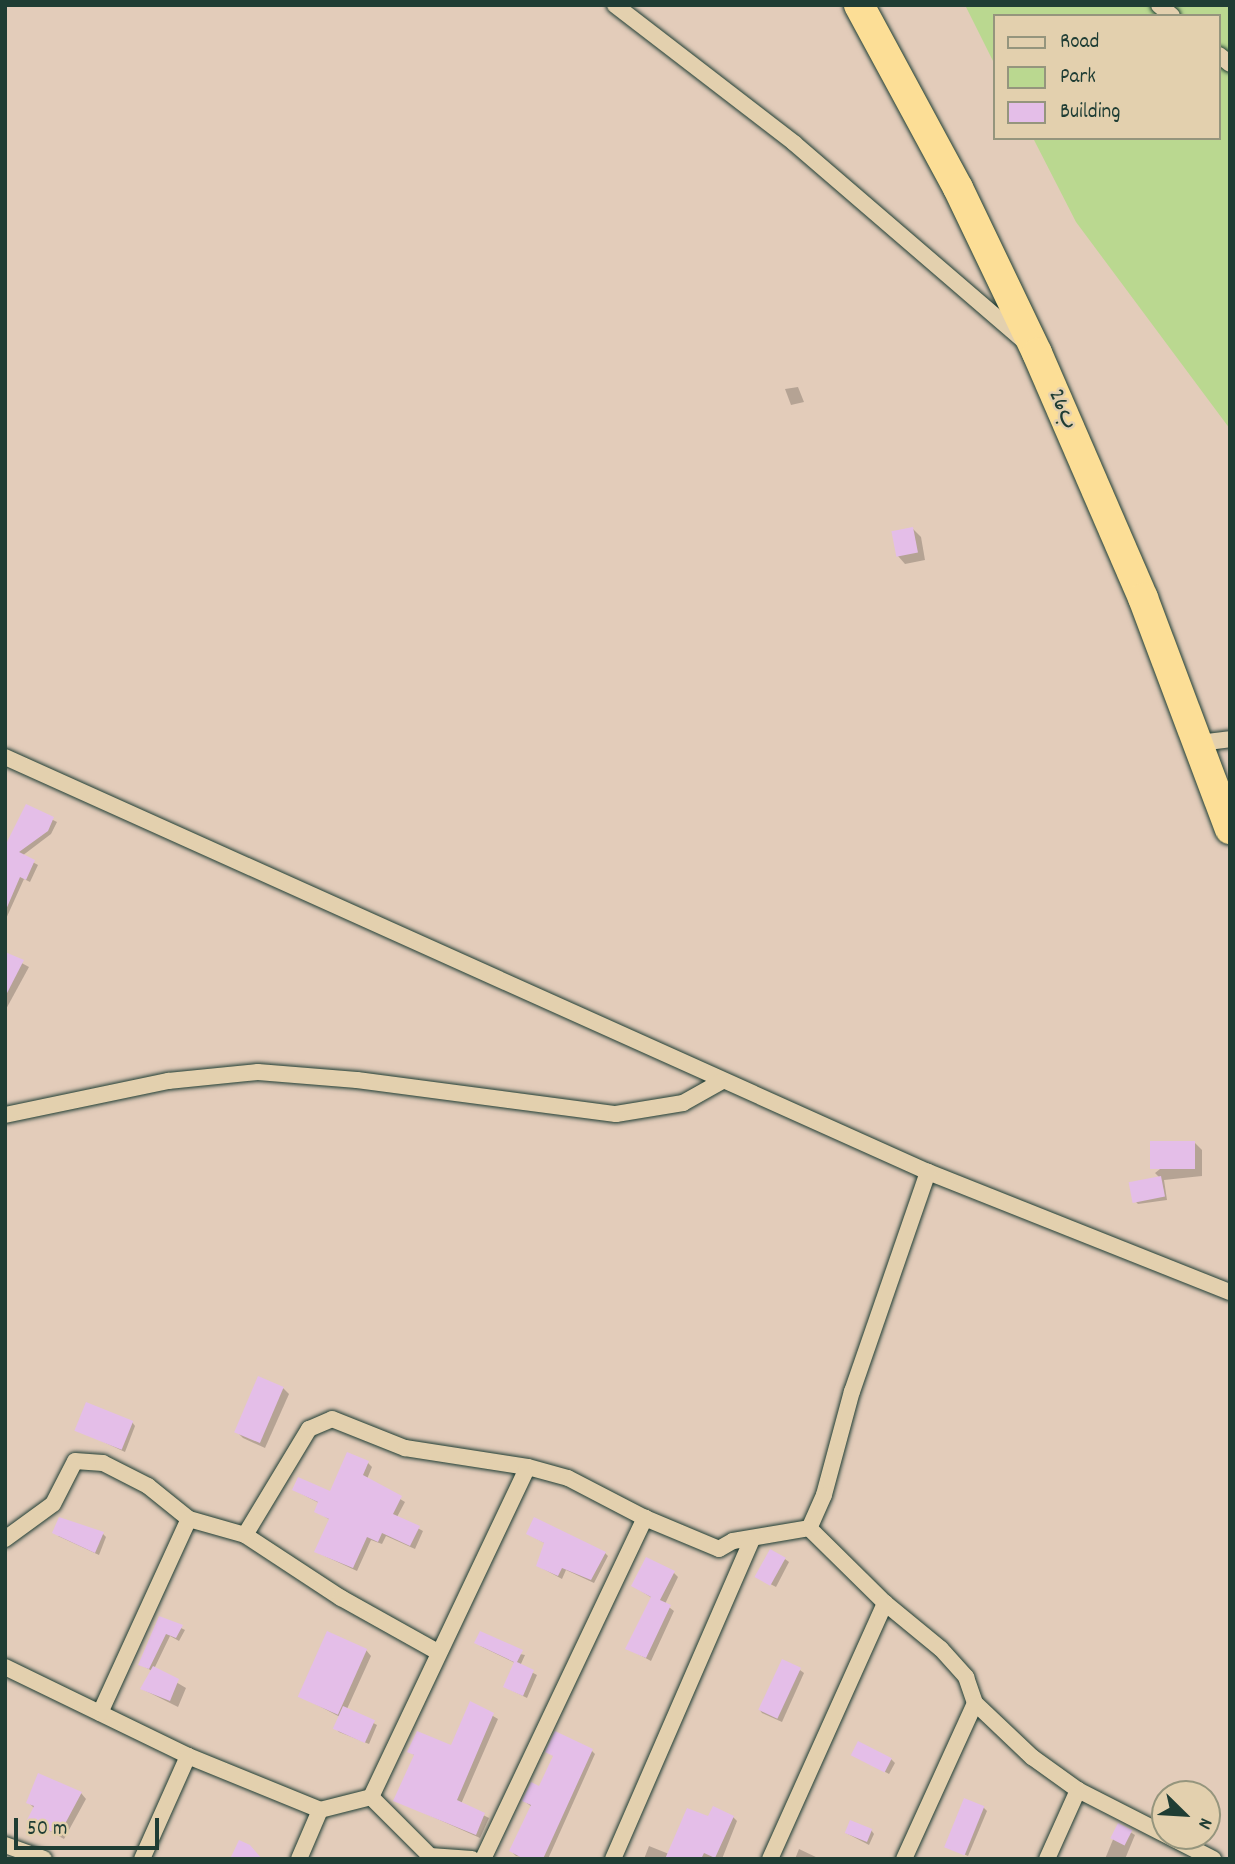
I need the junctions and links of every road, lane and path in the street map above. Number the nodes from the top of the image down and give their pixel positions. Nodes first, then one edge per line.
1 (615, 5) edge
2 (859, 5) edge
3 (1037, 353) junction
4 (1230, 739) edge
5 (1199, 743) junction
6 (5, 757) edge
7 (1230, 829) edge
8 (722, 1081) junction
9 (5, 1115) edge
10 (928, 1171) junction
11 (1230, 1292) edge
12 (527, 1467) junction
13 (645, 1518) junction
14 (189, 1519) junction
15 (809, 1528) junction
16 (245, 1535) junction
17 (5, 1539) edge
18 (752, 1539) junction
19 (885, 1603) junction
20 (436, 1651) junction
21 (5, 1667) edge
22 (975, 1703) junction
23 (100, 1713) junction
24 (188, 1756) junction
25 (1078, 1790) junction
26 (371, 1797) junction
27 (320, 1810) junction
28 (6, 1847) edge
29 (1178, 1852) edge
30 (430, 1857) edge
31 (44, 1859) edge
32 (142, 1859) edge
33 (299, 1859) edge
34 (472, 1859) edge
35 (483, 1859) edge
36 (613, 1859) edge
37 (770, 1859) edge
38 (904, 1859) edge
39 (1047, 1859) edge
40 (1213, 1859) edge

1 - 3 street
2 - 3 highway, 26ب
3 - 5 highway, 26ب
4 - 5 street
5 - 7 highway, 26ب
6 - 8 street
8 - 9 street
8 - 10 street
10 - 11 street
10 - 15 street
12 - 13 street
12 - 16 street
12 - 20 street
13 - 18 street
13 - 35 street
14 - 16 street
14 - 17 street
14 - 23 street
15 - 18 street
15 - 19 street
16 - 20 street
18 - 36 street
19 - 22 street
19 - 37 street
20 - 26 street
21 - 23 street
22 - 25 street
22 - 38 street
23 - 24 street
24 - 27 street
24 - 32 street
25 - 29 street
25 - 39 street
26 - 27 street
26 - 30 street
27 - 33 street
28 - 31 street
29 - 40 street
30 - 34 street

